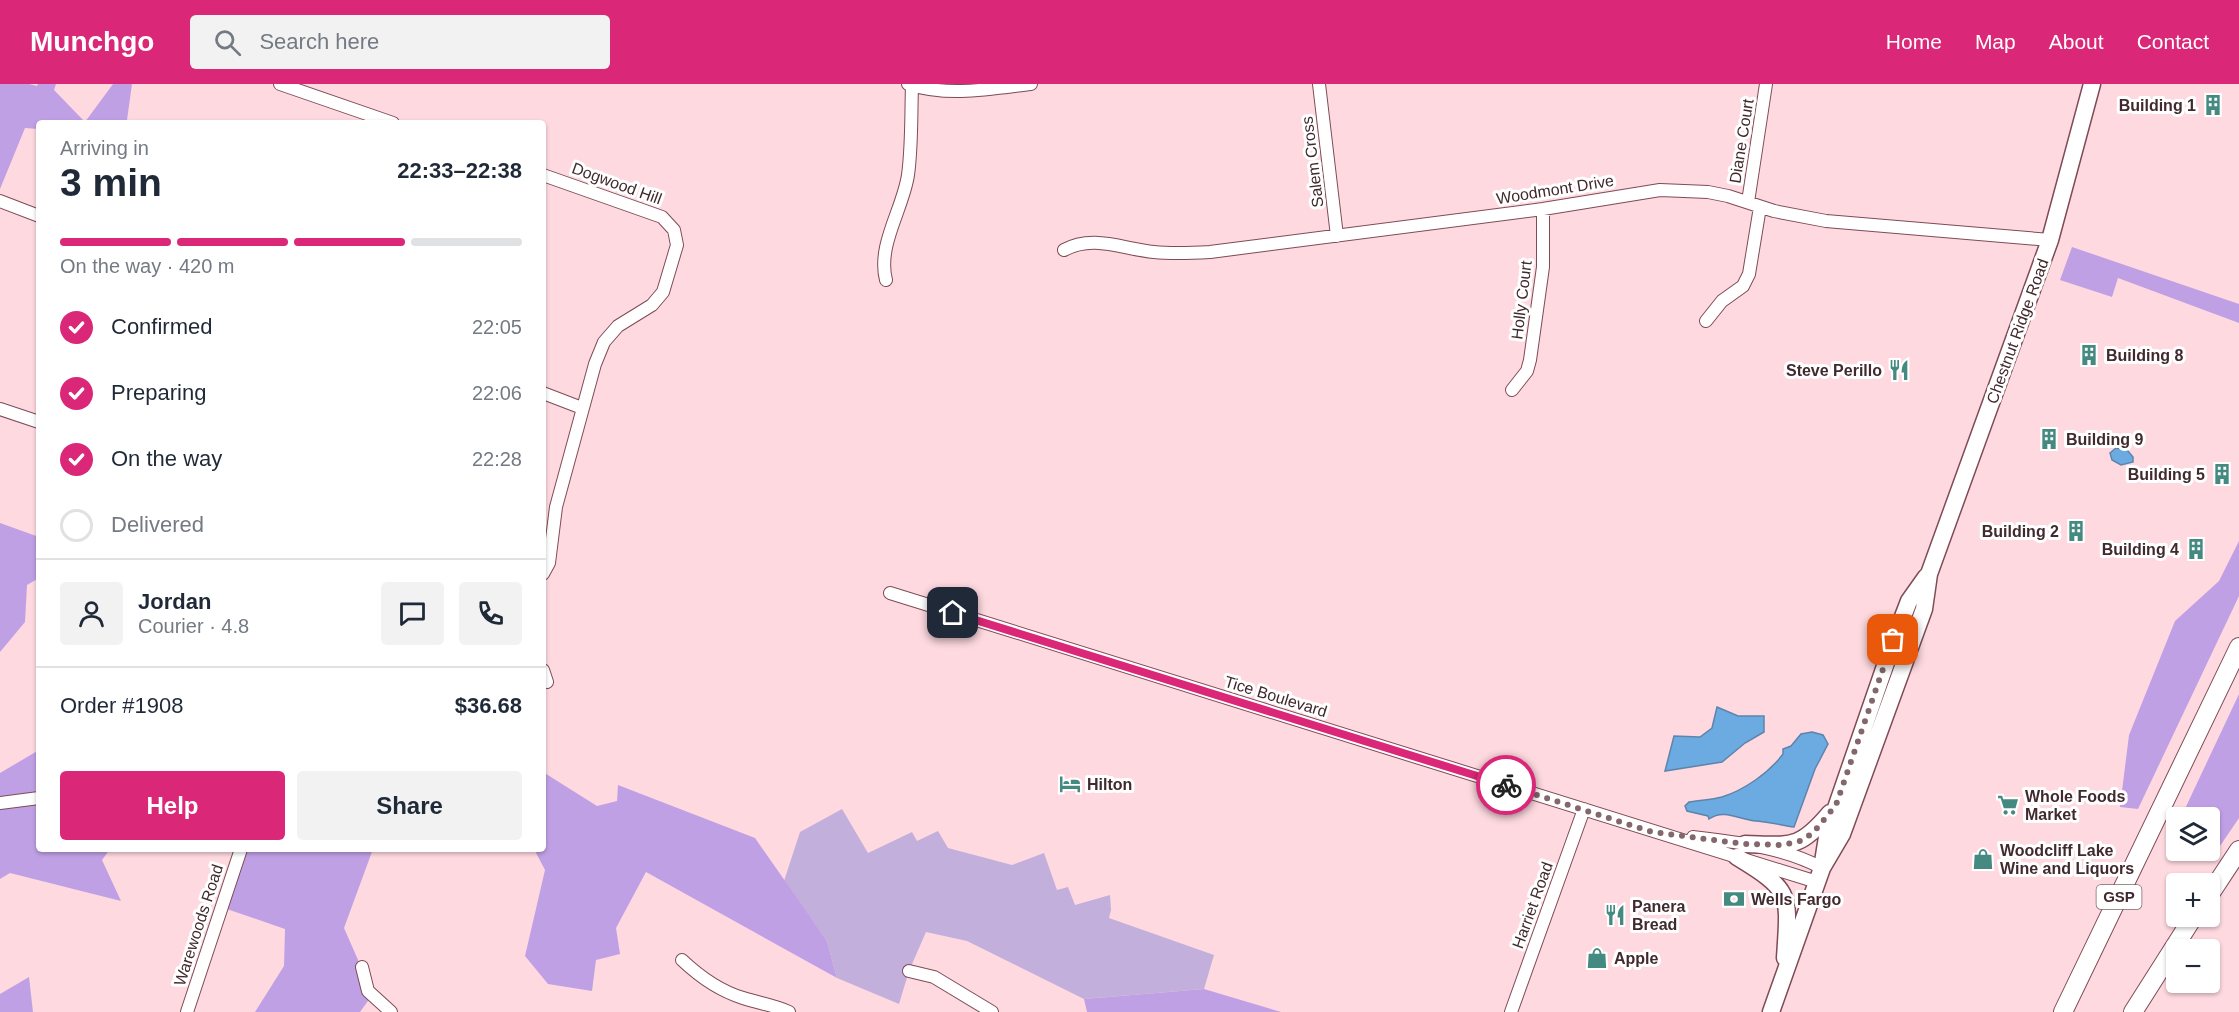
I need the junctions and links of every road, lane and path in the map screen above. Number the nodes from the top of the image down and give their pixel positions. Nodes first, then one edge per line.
1 (280, 84) edge
2 (1030, 84) edge
3 (1319, 84) edge
4 (1766, 84) edge
5 (2092, 84) edge
6 (910, 85) edge
7 (384, 120) edge
8 (546, 176) edge
9 (0, 201) edge
10 (1748, 202) junction
11 (1760, 207) junction
12 (1543, 209) junction
13 (36, 215) edge
14 (1337, 236) junction
15 (2050, 240) junction
16 (1064, 250) dead end
17 (886, 279) dead end
18 (1706, 321) dead end
19 (1512, 390) dead end
20 (546, 394) edge
21 (582, 408) junction
22 (0, 409) edge
23 (36, 421) edge
24 (546, 567) edge
25 (1929, 574) junction
26 (890, 593) dead end
27 (2239, 646) edge
28 (36, 798) edge
29 (0, 803) edge
30 (1836, 805) junction
31 (1584, 809) junction
32 (1741, 850) junction
33 (2239, 850) edge
34 (240, 852) edge
35 (1820, 875) junction
36 (2220, 879) edge
37 (2187, 927) edge
38 (682, 960) dead end
39 (362, 967) dead end
40 (909, 971) dead end
41 (1784, 975) junction
42 (187, 1012) edge
43 (391, 1012) edge
44 (789, 1012) edge
45 (992, 1012) edge
46 (1511, 1012) edge
47 (1771, 1012) edge
48 (2063, 1012) edge
49 (2133, 1012) edge

1 - 7 street
2 - 6 street
3 - 14 street, Salem Cross
4 - 10 street, Diane Court
5 - 15 main road, Chestnut Ridge Road
6 - 17 street
8 - 21 street, Dogwood Hill
9 - 13 street
10 - 11 street, Woodmont Drive
10 - 12 street, Woodmont Drive
11 - 15 street, Woodmont Drive
11 - 18 street
12 - 14 street, Woodmont Drive
12 - 19 street, Holly Court
14 - 16 street, Woodmont Drive
15 - 25 main road, Chestnut Ridge Road
20 - 21 street
21 - 24 street
22 - 23 street
25 - 30 main road, Chestnut Ridge Road
25 - 35 main road, Chestnut Ridge Road
26 - 31 street, Tice Boulevard
27 - 48 highway, GSP
28 - 29 street
30 - 32 main road
30 - 35 main road, Chestnut Ridge Road
31 - 32 street, Tice Boulevard
31 - 46 street, Harriet Road
32 - 35 street, Tice Boulevard
32 - 41 main road
33 - 36 highway
34 - 42 street, Warewoods Road
35 - 41 main road, Chestnut Ridge Road
37 - 49 highway
38 - 44 street
39 - 43 street
40 - 45 street
41 - 47 main road, Chestnut Ridge Road

